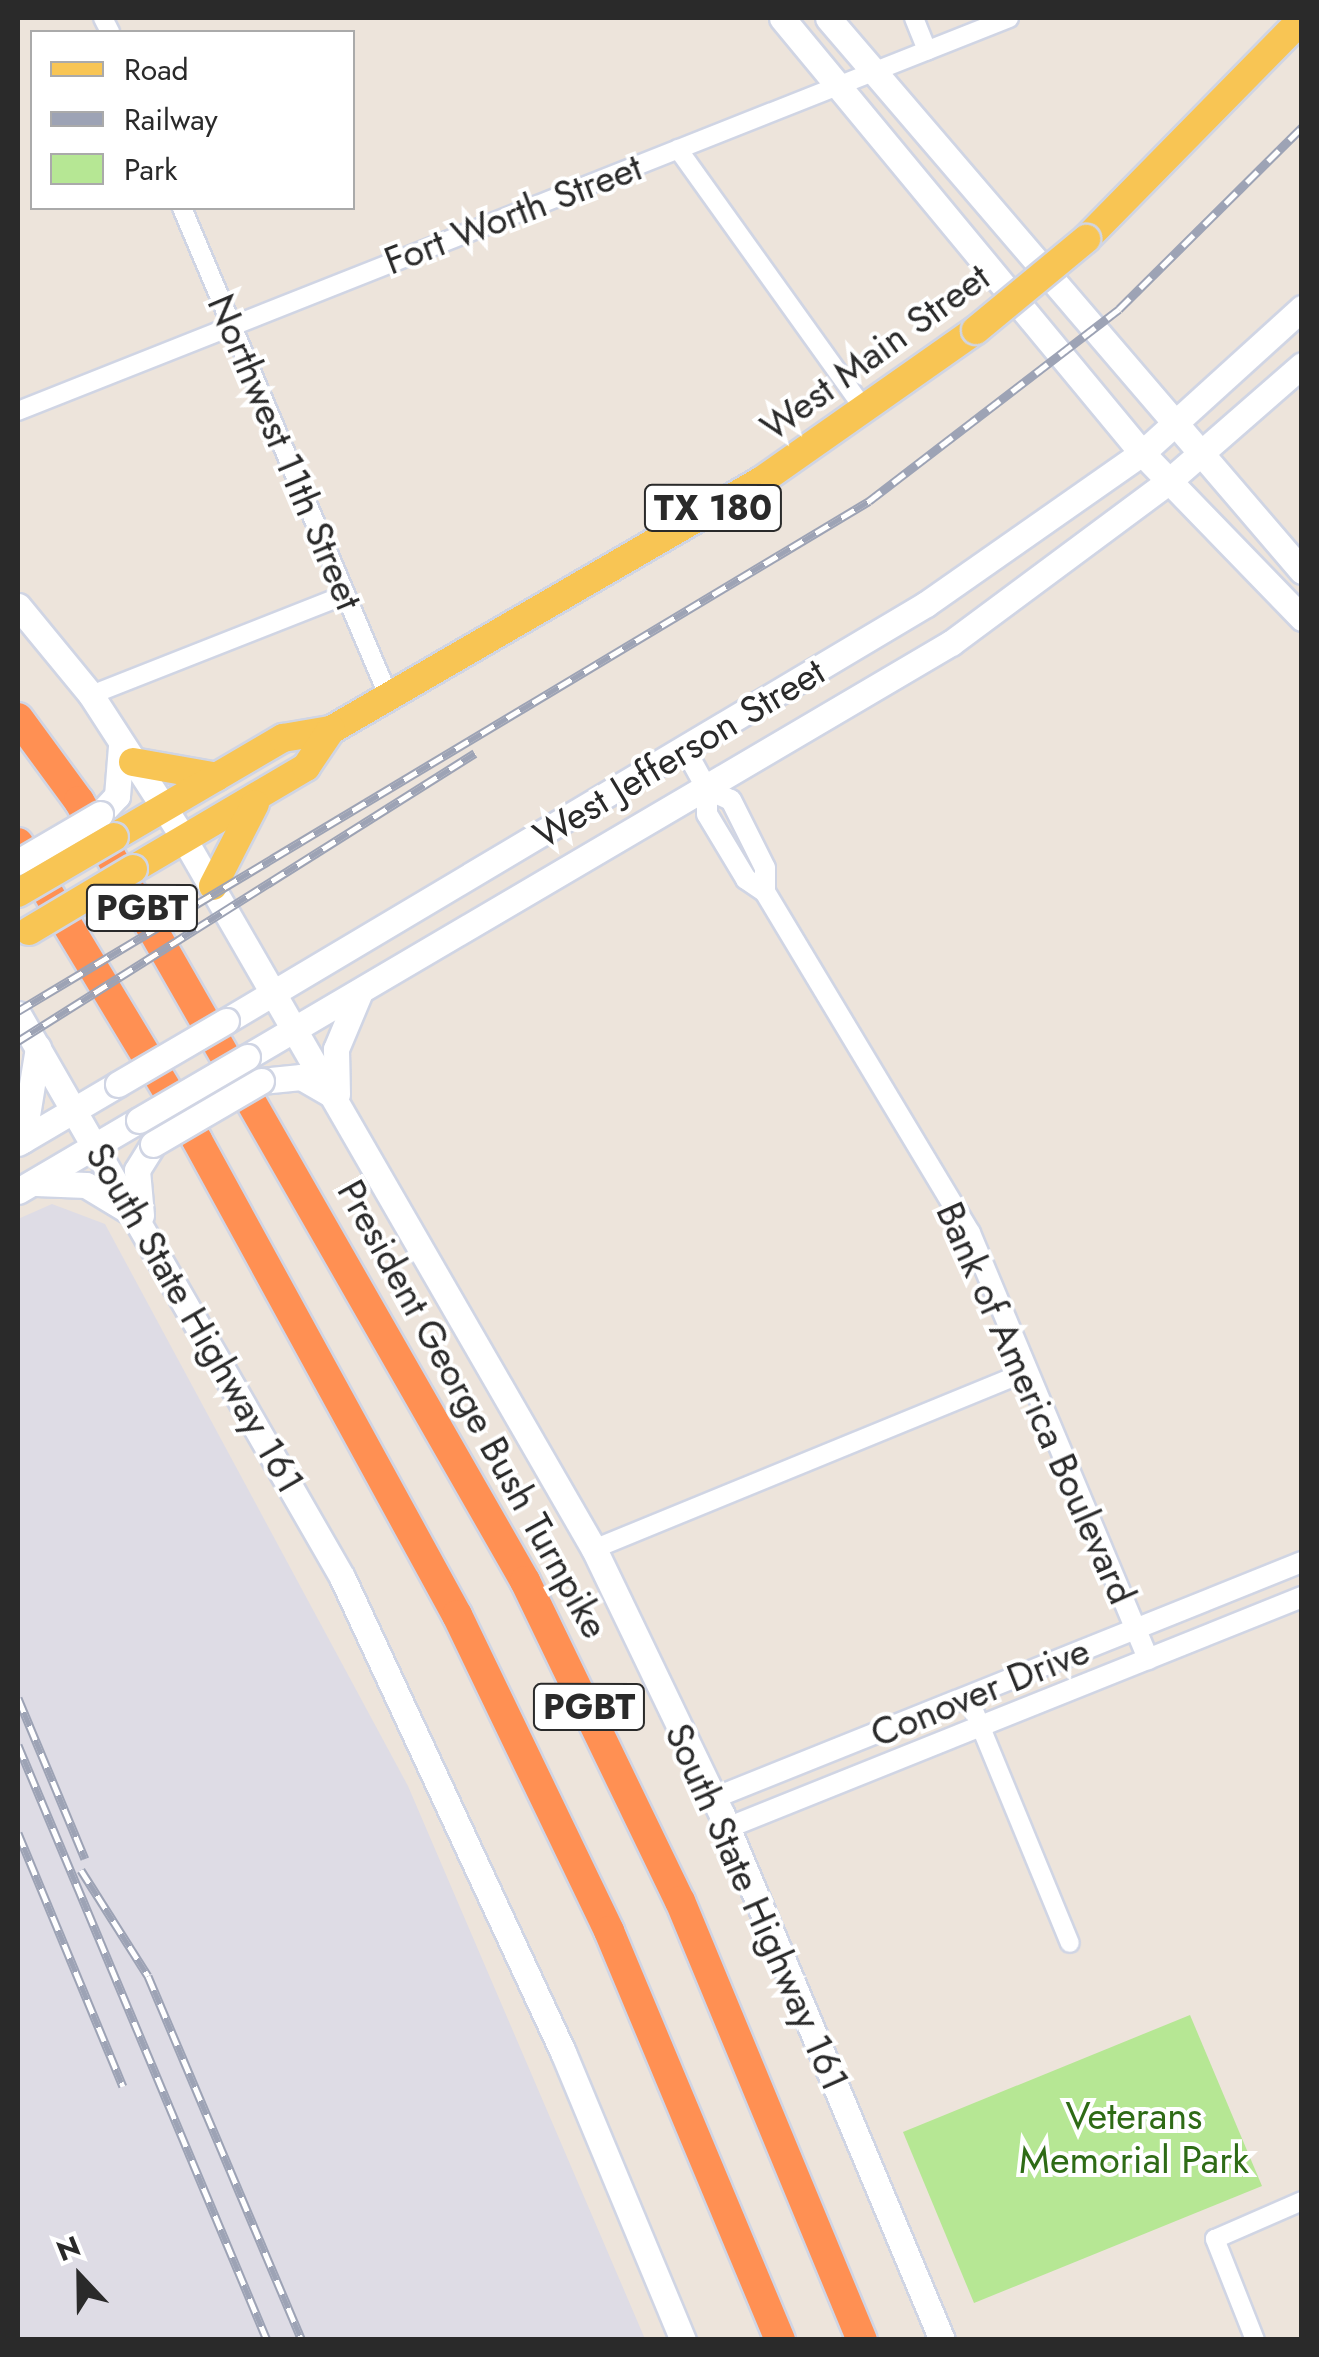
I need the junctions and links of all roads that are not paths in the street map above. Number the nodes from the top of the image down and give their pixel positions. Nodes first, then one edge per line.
1 (782, 18) edge
2 (828, 18) edge
3 (914, 18) edge
4 (1009, 18) edge
5 (1302, 19) edge
6 (927, 51) junction
7 (874, 71) junction
8 (839, 84) junction
9 (678, 149) junction
10 (183, 210) edge
11 (1302, 308) edge
12 (230, 325) junction
13 (1302, 365) edge
14 (18, 411) edge
15 (866, 412) junction
16 (1170, 427) junction
17 (1142, 453) junction
18 (1198, 455) junction
19 (1169, 481) junction
20 (1302, 570) edge
21 (345, 595) junction
22 (18, 606) edge
23 (1302, 618) edge
24 (91, 695) junction
25 (388, 696) junction
26 (18, 718) edge
27 (330, 730) junction
28 (686, 751) junction
29 (127, 754) junction
30 (216, 777) junction
31 (268, 790) junction
32 (707, 790) junction
33 (164, 808) junction
34 (107, 826) junction
35 (184, 839) junction
36 (18, 843) edge
37 (18, 862) edge
38 (213, 886) junction
39 (18, 894) edge
40 (23, 934) edge
41 (360, 992) junction
42 (274, 994) junction
43 (18, 1014) edge
44 (296, 1030) junction
45 (38, 1047) junction
46 (336, 1100) junction
47 (75, 1110) junction
48 (20, 1141) edge
49 (97, 1145) junction
50 (24, 1187) edge
51 (141, 1219) junction
52 (1028, 1371) junction
53 (594, 1549) junction
54 (1302, 1562) edge
55 (1302, 1597) edge
56 (1135, 1630) junction
57 (1148, 1659) junction
58 (968, 1696) junction
59 (981, 1726) junction
60 (714, 1798) junction
61 (727, 1828) junction
62 (1070, 1943) dead end
63 (1302, 2200) edge
64 (684, 2340) edge
65 (780, 2340) edge
66 (862, 2340) edge
67 (942, 2340) edge
68 (1256, 2340) edge

1 - 8 main road
2 - 7 main road
3 - 6 street
4 - 6 street, Fort Worth Street
5 - 15 main road, West Main Street / TX 180, bridge
6 - 7 street, Fort Worth Street
7 - 8 street, Fort Worth Street
7 - 16 main road
8 - 9 street, Fort Worth Street
8 - 17 main road
9 - 12 street, Fort Worth Street
9 - 15 street
10 - 12 street, Northwest 11th Street
11 - 16 main road, West Jefferson Street
12 - 14 street, Fort Worth Street
12 - 21 street, Northwest 11th Street
13 - 18 main road, West Jefferson Street
15 - 25 main road, West Main Street / TX 180
16 - 17 main road, West Jefferson Street
16 - 18 main road
17 - 19 main road
17 - 28 main road, West Jefferson Street
18 - 19 main road, West Jefferson Street
18 - 20 main road
19 - 23 main road
19 - 32 main road, West Jefferson Street
21 - 24 street
21 - 25 street, Northwest 11th Street
22 - 24 main road, South State Highway 161
24 - 29 main road, South State Highway 161
25 - 27 main road, West Main Street / TX 180
26 - 66 highway, President George Bush Turnpike / PGBT
27 - 30 main road, West Main Street / TX 180
27 - 31 main road, West Main Street / TX 180
28 - 32 street, Bank of America Boulevard
28 - 42 main road, West Jefferson Street
29 - 30 main road
29 - 33 main road, South State Highway 161
29 - 34 main road
30 - 33 main road, West Main Street / TX 180
31 - 35 main road, West Main Street / TX 180
31 - 38 main road
32 - 41 main road, West Jefferson Street
32 - 52 street, Bank of America Boulevard
33 - 34 main road, West Main Street / TX 180
33 - 35 main road, South State Highway 161
34 - 37 main road, bridge
34 - 39 main road, West Main Street / TX 180, bridge
35 - 38 main road, South State Highway 161
35 - 40 main road, West Main Street / TX 180, bridge
36 - 65 highway, PGBT
38 - 42 main road, South State Highway 161
41 - 44 main road, West Jefferson Street
41 - 46 main road
42 - 44 main road, South State Highway 161
42 - 47 main road, West Jefferson Street, bridge
43 - 45 main road, South State Highway 161
44 - 46 main road, South State Highway 161
44 - 49 main road, West Jefferson Street, bridge
45 - 47 main road, South State Highway 161
45 - 48 main road
46 - 51 main road, bridge
46 - 53 main road, South State Highway 161
47 - 48 main road, West Jefferson Street
47 - 49 main road, South State Highway 161
49 - 50 main road, West Jefferson Street
49 - 51 main road, South State Highway 161
50 - 51 main road
51 - 64 main road, South State Highway 161
52 - 53 street
52 - 56 street, Bank of America Boulevard
53 - 60 main road, South State Highway 161
54 - 56 street, Conover Drive
55 - 57 street, Conover Drive
56 - 57 street, Bank of America Boulevard
56 - 58 street, Conover Drive
57 - 59 street, Conover Drive
58 - 59 street
58 - 60 street, Conover Drive
59 - 61 street, Conover Drive
59 - 62 street
60 - 61 main road, South State Highway 161
61 - 67 main road, South State Highway 161
63 - 68 street

